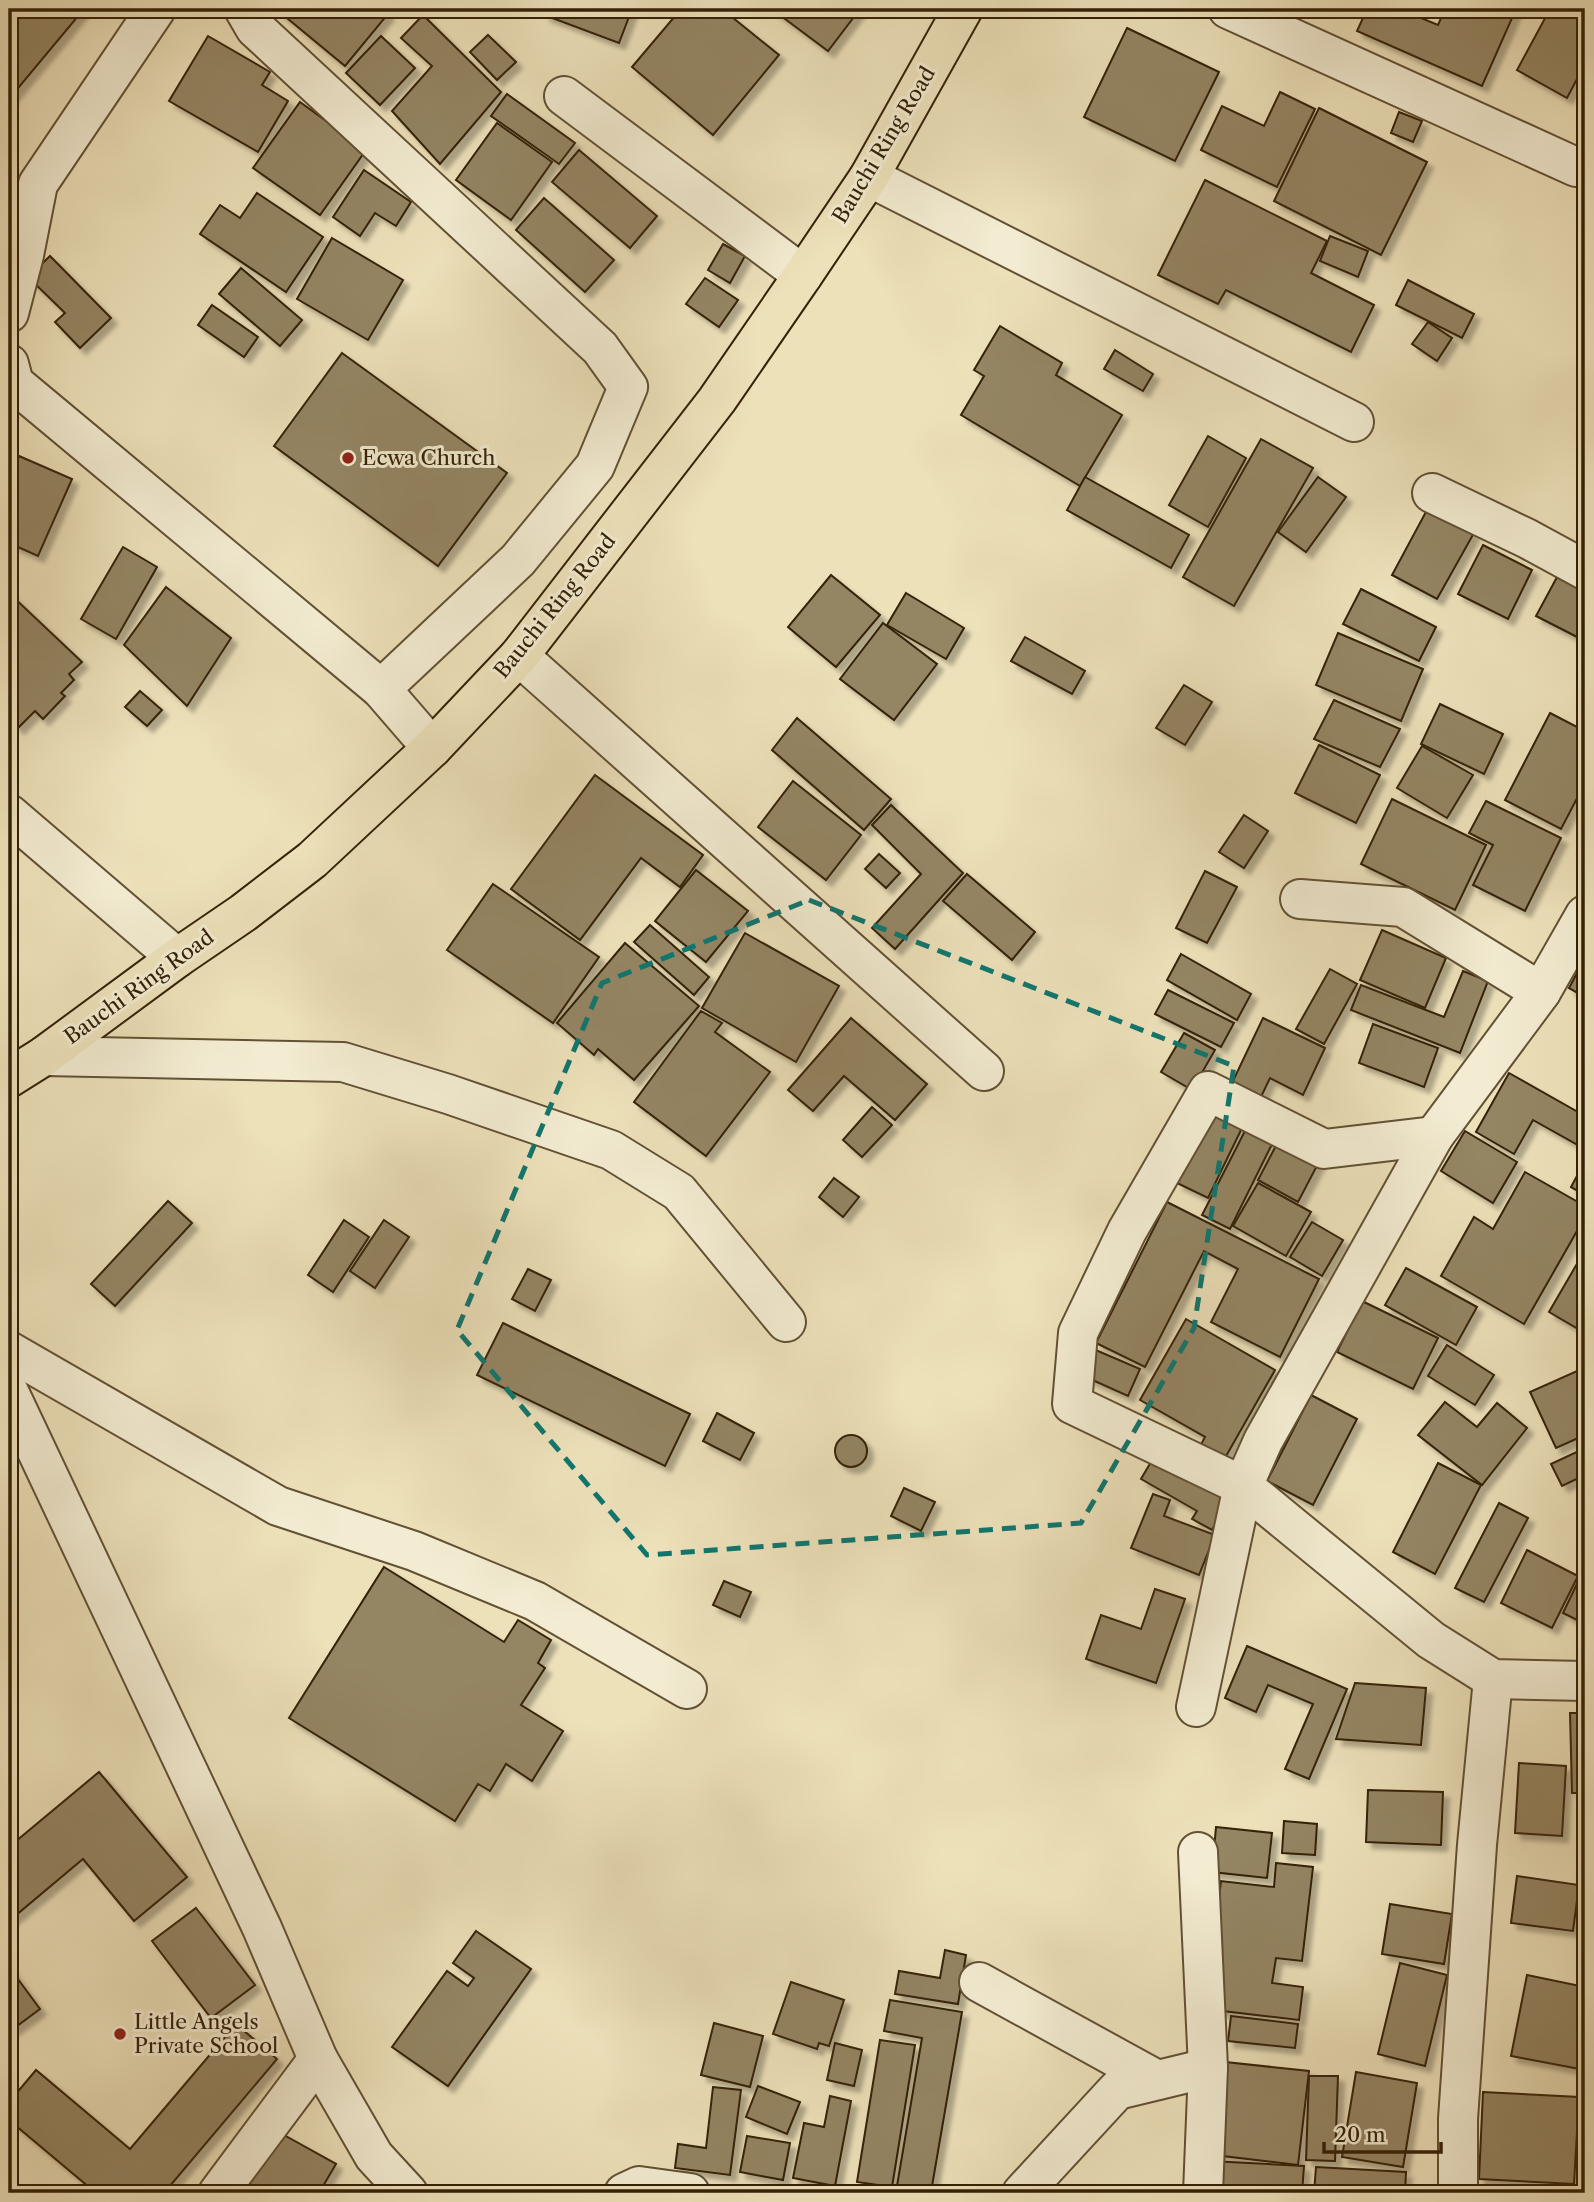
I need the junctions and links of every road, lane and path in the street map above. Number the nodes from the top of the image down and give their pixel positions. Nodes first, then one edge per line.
1 (156, 9) edge
2 (244, 9) edge
3 (964, 9) edge
4 (1228, 9) edge
5 (564, 96) dead end
6 (1576, 167) dead end
7 (869, 177) junction
8 (803, 275) junction
9 (9, 313) edge
10 (11, 376) edge
11 (1354, 422) dead end
12 (1432, 494) dead end
13 (1585, 570) edge
14 (519, 656) junction
15 (382, 689) junction
16 (432, 748) junction
17 (9, 814) edge
18 (1300, 899) dead end
19 (1585, 915) edge
20 (177, 958) junction
21 (1541, 992) junction
22 (44, 1056) junction
23 (984, 1071) dead end
24 (9, 1078) edge
25 (1434, 1136) junction
26 (786, 1322) dead end
27 (9, 1352) edge
28 (9, 1392) edge
29 (1243, 1486) junction
30 (1493, 1679) junction
31 (1585, 1681) edge
32 (687, 1689) dead end
33 (1196, 1707) dead end
34 (1198, 1852) dead end
35 (979, 1982) dead end
36 (318, 2059) junction
37 (1208, 2067) junction
38 (1157, 2080) junction
39 (218, 2193) edge
40 (408, 2193) edge
41 (624, 2193) edge
42 (690, 2193) edge
43 (1022, 2193) edge
44 (1203, 2193) edge
45 (1458, 2193) edge

1 - 9 street
2 - 15 street
3 - 7 main road, Bauchi Ring Road
4 - 6 street
5 - 8 street
7 - 8 main road, Bauchi Ring Road
7 - 11 street
8 - 14 main road, Bauchi Ring Road
10 - 15 street
12 - 13 street
14 - 16 main road, Bauchi Ring Road
14 - 23 street
15 - 16 street
16 - 20 main road, Bauchi Ring Road
17 - 20 street
18 - 21 street
19 - 21 street
20 - 22 main road, Bauchi Ring Road
21 - 25 street
22 - 24 main road, Bauchi Ring Road
22 - 26 street
25 - 29 street
25 - 29 street
27 - 32 street
28 - 36 street
29 - 30 street
29 - 33 street
30 - 31 street
30 - 45 street
34 - 37 street
35 - 38 street
36 - 39 street
36 - 40 street
37 - 38 street
37 - 44 street
38 - 43 street
41 - 42 street

